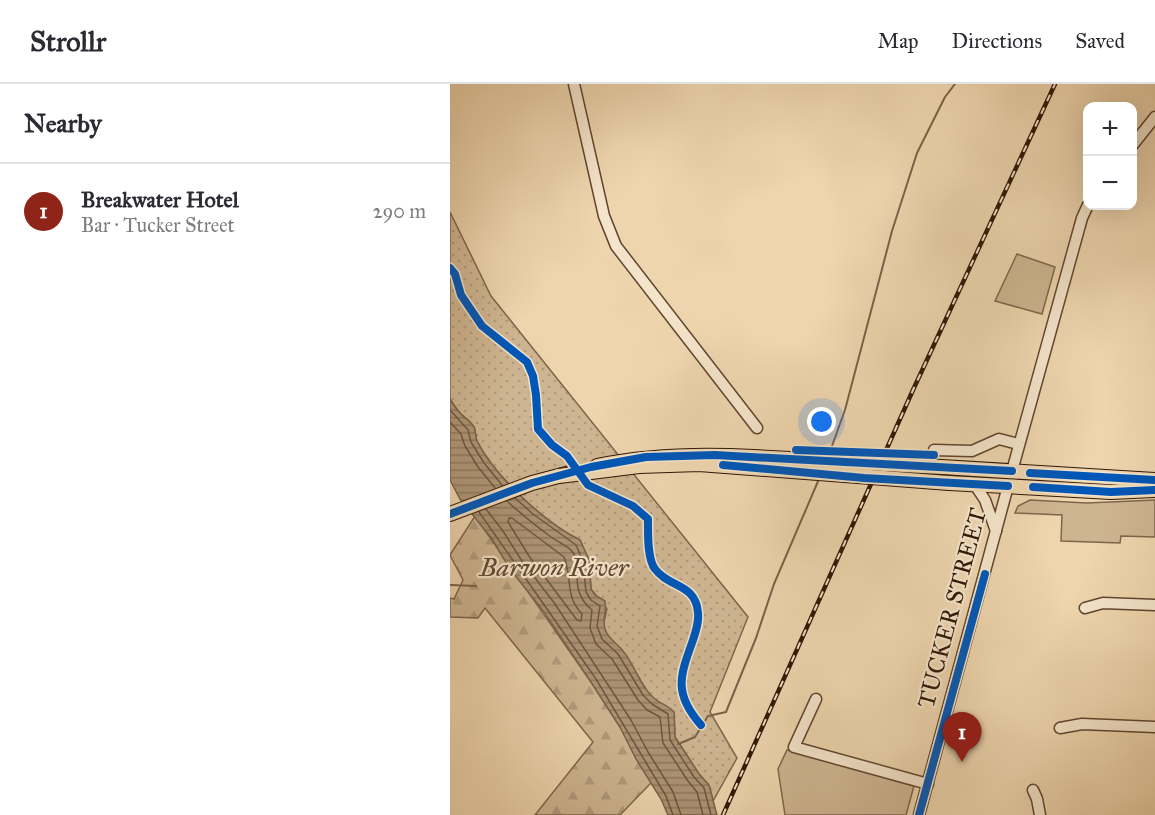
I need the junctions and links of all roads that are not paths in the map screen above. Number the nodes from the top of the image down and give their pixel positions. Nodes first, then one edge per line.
1 (574, 84) edge
2 (1155, 117) edge
3 (1137, 140) edge
4 (1086, 210) edge
5 (757, 428) dead end
6 (1018, 444) junction
7 (934, 450) dead end
8 (1012, 471) junction
9 (559, 476) junction
10 (1155, 480) edge
11 (975, 485) junction
12 (1008, 486) junction
13 (1155, 490) edge
14 (450, 514) edge
15 (996, 531) junction
16 (1155, 605) edge
17 (1085, 608) dead end
18 (816, 699) dead end
19 (1155, 727) edge
20 (1060, 728) dead end
21 (928, 784) junction
22 (1033, 790) dead end
23 (919, 815) edge
24 (1040, 815) edge

1 - 5 street
2 - 3 street
4 - 6 street, TUCKER STREET
6 - 7 street
6 - 8 street, TUCKER STREET
8 - 9 main road, bridge
8 - 10 main road
8 - 12 main road, TUCKER STREET
9 - 11 main road, bridge
9 - 14 main road
11 - 12 main road
11 - 15 street
12 - 13 main road
12 - 15 street, TUCKER STREET
15 - 21 street, TUCKER STREET
16 - 17 street
18 - 21 street
19 - 20 street
21 - 23 street, TUCKER STREET
22 - 24 street

